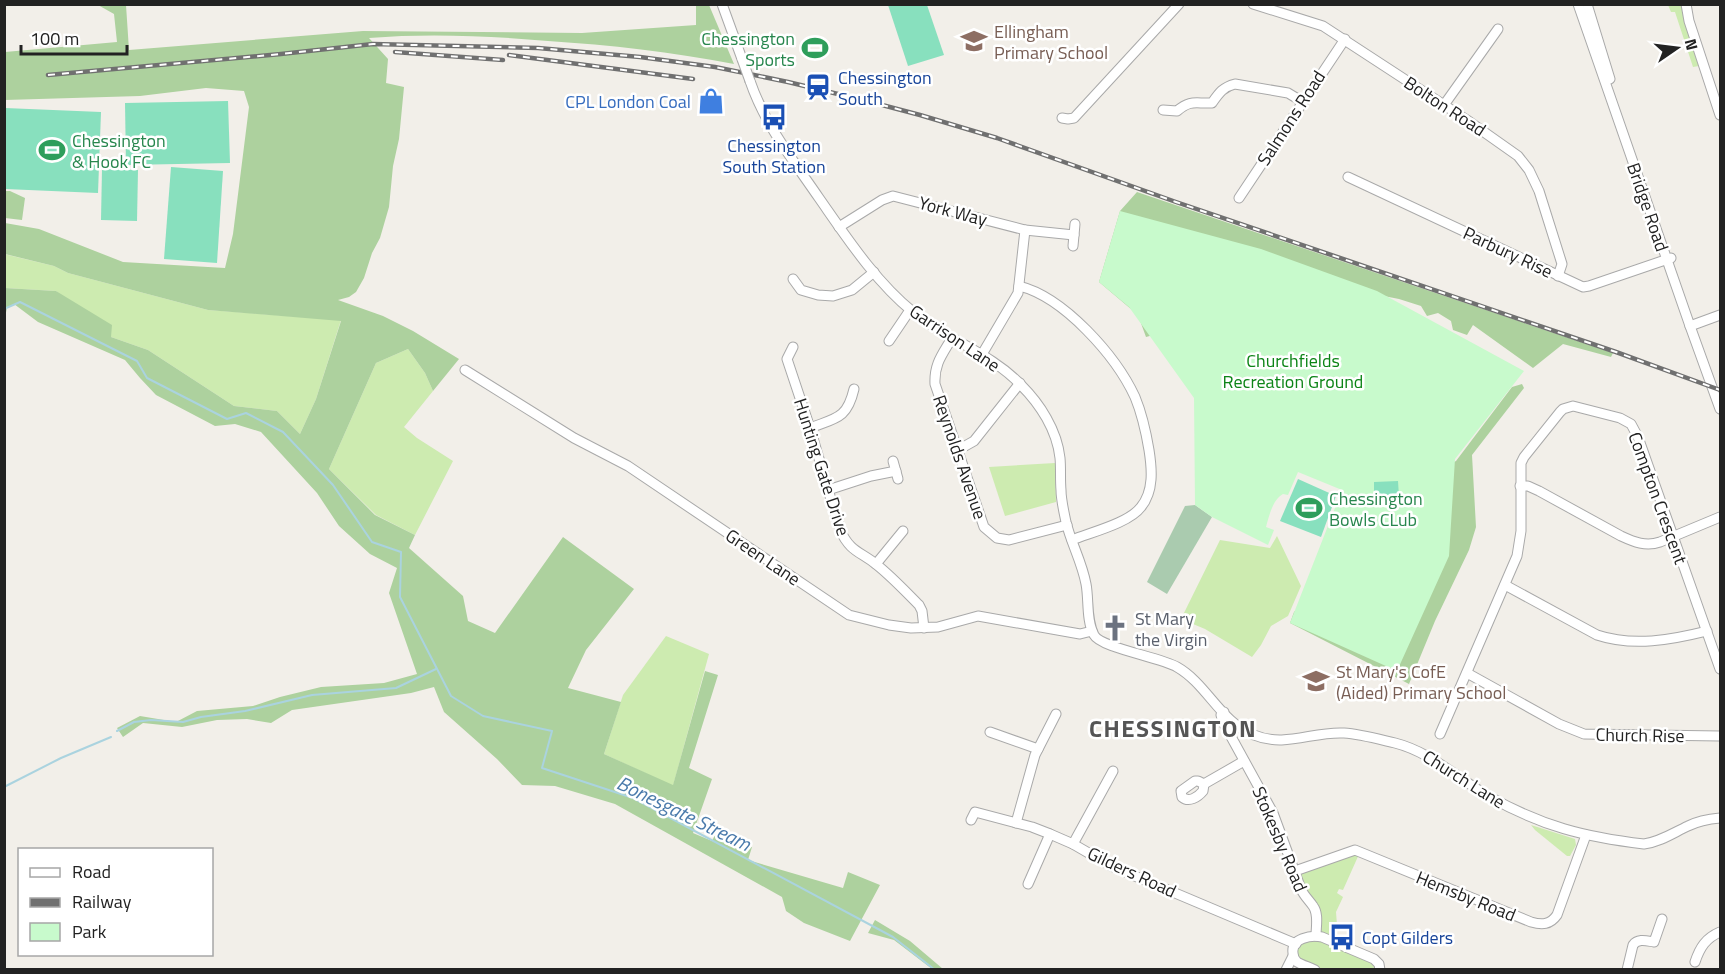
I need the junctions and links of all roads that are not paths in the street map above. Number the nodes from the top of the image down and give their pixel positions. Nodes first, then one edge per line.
1 (722, 4) edge
2 (1179, 4) edge
3 (1253, 4) edge
4 (1578, 4) edge
5 (1587, 4) edge
6 (1686, 4) edge
7 (1498, 29) dead end
8 (1345, 39) junction
9 (1715, 82) edge
10 (1302, 102) junction
11 (1444, 105) junction
12 (1163, 110) dead end
13 (1720, 115) edge
14 (1062, 118) dead end
15 (1348, 177) dead end
16 (1239, 198) dead end
17 (839, 227) junction
18 (1025, 230) junction
19 (1073, 246) dead end
20 (1669, 259) junction
21 (874, 272) junction
22 (1558, 276) junction
23 (793, 279) dead end
24 (1019, 286) junction
25 (910, 310) junction
26 (1720, 315) edge
27 (1692, 325) junction
28 (952, 338) junction
29 (889, 341) dead end
30 (793, 347) dead end
31 (981, 356) junction
32 (465, 370) dead end
33 (1020, 383) junction
34 (854, 389) dead end
35 (1720, 393) edge
36 (1720, 409) edge
37 (810, 428) junction
38 (958, 450) junction
39 (893, 461) dead end
40 (1521, 486) junction
41 (828, 490) junction
42 (1720, 517) edge
43 (1067, 525) junction
44 (903, 531) dead end
45 (1674, 536) junction
46 (1072, 540) junction
47 (876, 564) junction
48 (1504, 585) junction
49 (924, 628) junction
50 (1092, 631) junction
51 (1707, 631) junction
52 (1720, 669) edge
53 (1467, 673) junction
54 (1224, 712) junction
55 (1056, 714) dead end
56 (1247, 733) junction
57 (1440, 734) dead end
58 (996, 736) dead end
59 (1720, 736) edge
60 (1236, 746) junction
61 (1038, 749) junction
62 (1244, 761) junction
63 (1113, 771) dead end
64 (1204, 784) dead end
65 (974, 811) dead end
66 (1720, 818) edge
67 (1016, 822) junction
68 (1050, 834) junction
69 (1586, 835) junction
70 (1073, 844) junction
71 (1295, 871) junction
72 (1027, 878) dead end
73 (1662, 919) dead end
74 (1720, 932) edge
75 (1316, 936) junction
76 (1296, 944) junction
77 (1293, 956) junction
78 (1695, 962) dead end
79 (1286, 969) edge
80 (1315, 969) edge
81 (1380, 969) edge
82 (1627, 969) edge

1 - 17 street, Garrison Lane, bridge
2 - 14 street
3 - 8 street, Bolton Road
4 - 20 street, Bridge Road
5 - 20 street, Bridge Road
6 - 9 street
7 - 11 street
8 - 10 street, Salmons Road
8 - 11 street, Bolton Road
9 - 13 street
10 - 12 street
10 - 16 street, Salmons Road
11 - 22 street, Bolton Road
15 - 22 street, Parbury Rise
17 - 18 street, York Way
17 - 21 street, Garrison Lane
18 - 19 street, York Way
18 - 24 street
20 - 22 street, Parbury Rise
20 - 27 street, Bridge Road
21 - 23 street
21 - 25 street, Garrison Lane
24 - 31 street
24 - 46 street
25 - 28 street, Garrison Lane
25 - 29 street
26 - 27 street
27 - 35 street, Bridge Road
27 - 36 street, Bridge Road
28 - 31 street, Garrison Lane
28 - 38 street, Reynolds Avenue
30 - 37 street, Hunting Gate Drive
31 - 33 street, Garrison Lane
32 - 49 street, Green Lane
33 - 38 street
33 - 43 street, Garrison Lane
34 - 37 street
37 - 41 street, Hunting Gate Drive
38 - 43 street, Reynolds Avenue
39 - 41 street
40 - 45 street
40 - 45 street, Compton Crescent
40 - 48 street, Compton Crescent
41 - 47 street, Hunting Gate Drive
42 - 45 street
43 - 46 street, Garrison Lane
44 - 47 street
45 - 51 street, Compton Crescent
46 - 50 street, Garrison Lane
47 - 49 street, Hunting Gate Drive
48 - 51 street
48 - 53 street, Compton Crescent
49 - 50 street, Green Lane
50 - 54 street
51 - 52 street, Compton Crescent
53 - 57 street, Compton Crescent
53 - 59 street, Church Rise
54 - 56 street
54 - 60 street, Stokesby Road
55 - 61 street
56 - 60 street
56 - 69 street, Church Lane
58 - 61 street
60 - 62 street, Stokesby Road
61 - 67 street
62 - 64 street
62 - 71 street, Stokesby Road
63 - 70 street
65 - 67 street, Gilders Road
66 - 69 street, Church Lane
67 - 68 street, Gilders Road
68 - 70 street, Gilders Road
68 - 72 street
69 - 71 street, Hemsby Road
70 - 76 street, Gilders Road
71 - 75 street, Stokesby Road
73 - 82 street
74 - 78 street
75 - 76 street
75 - 81 street
76 - 77 street
77 - 79 street
77 - 80 street

